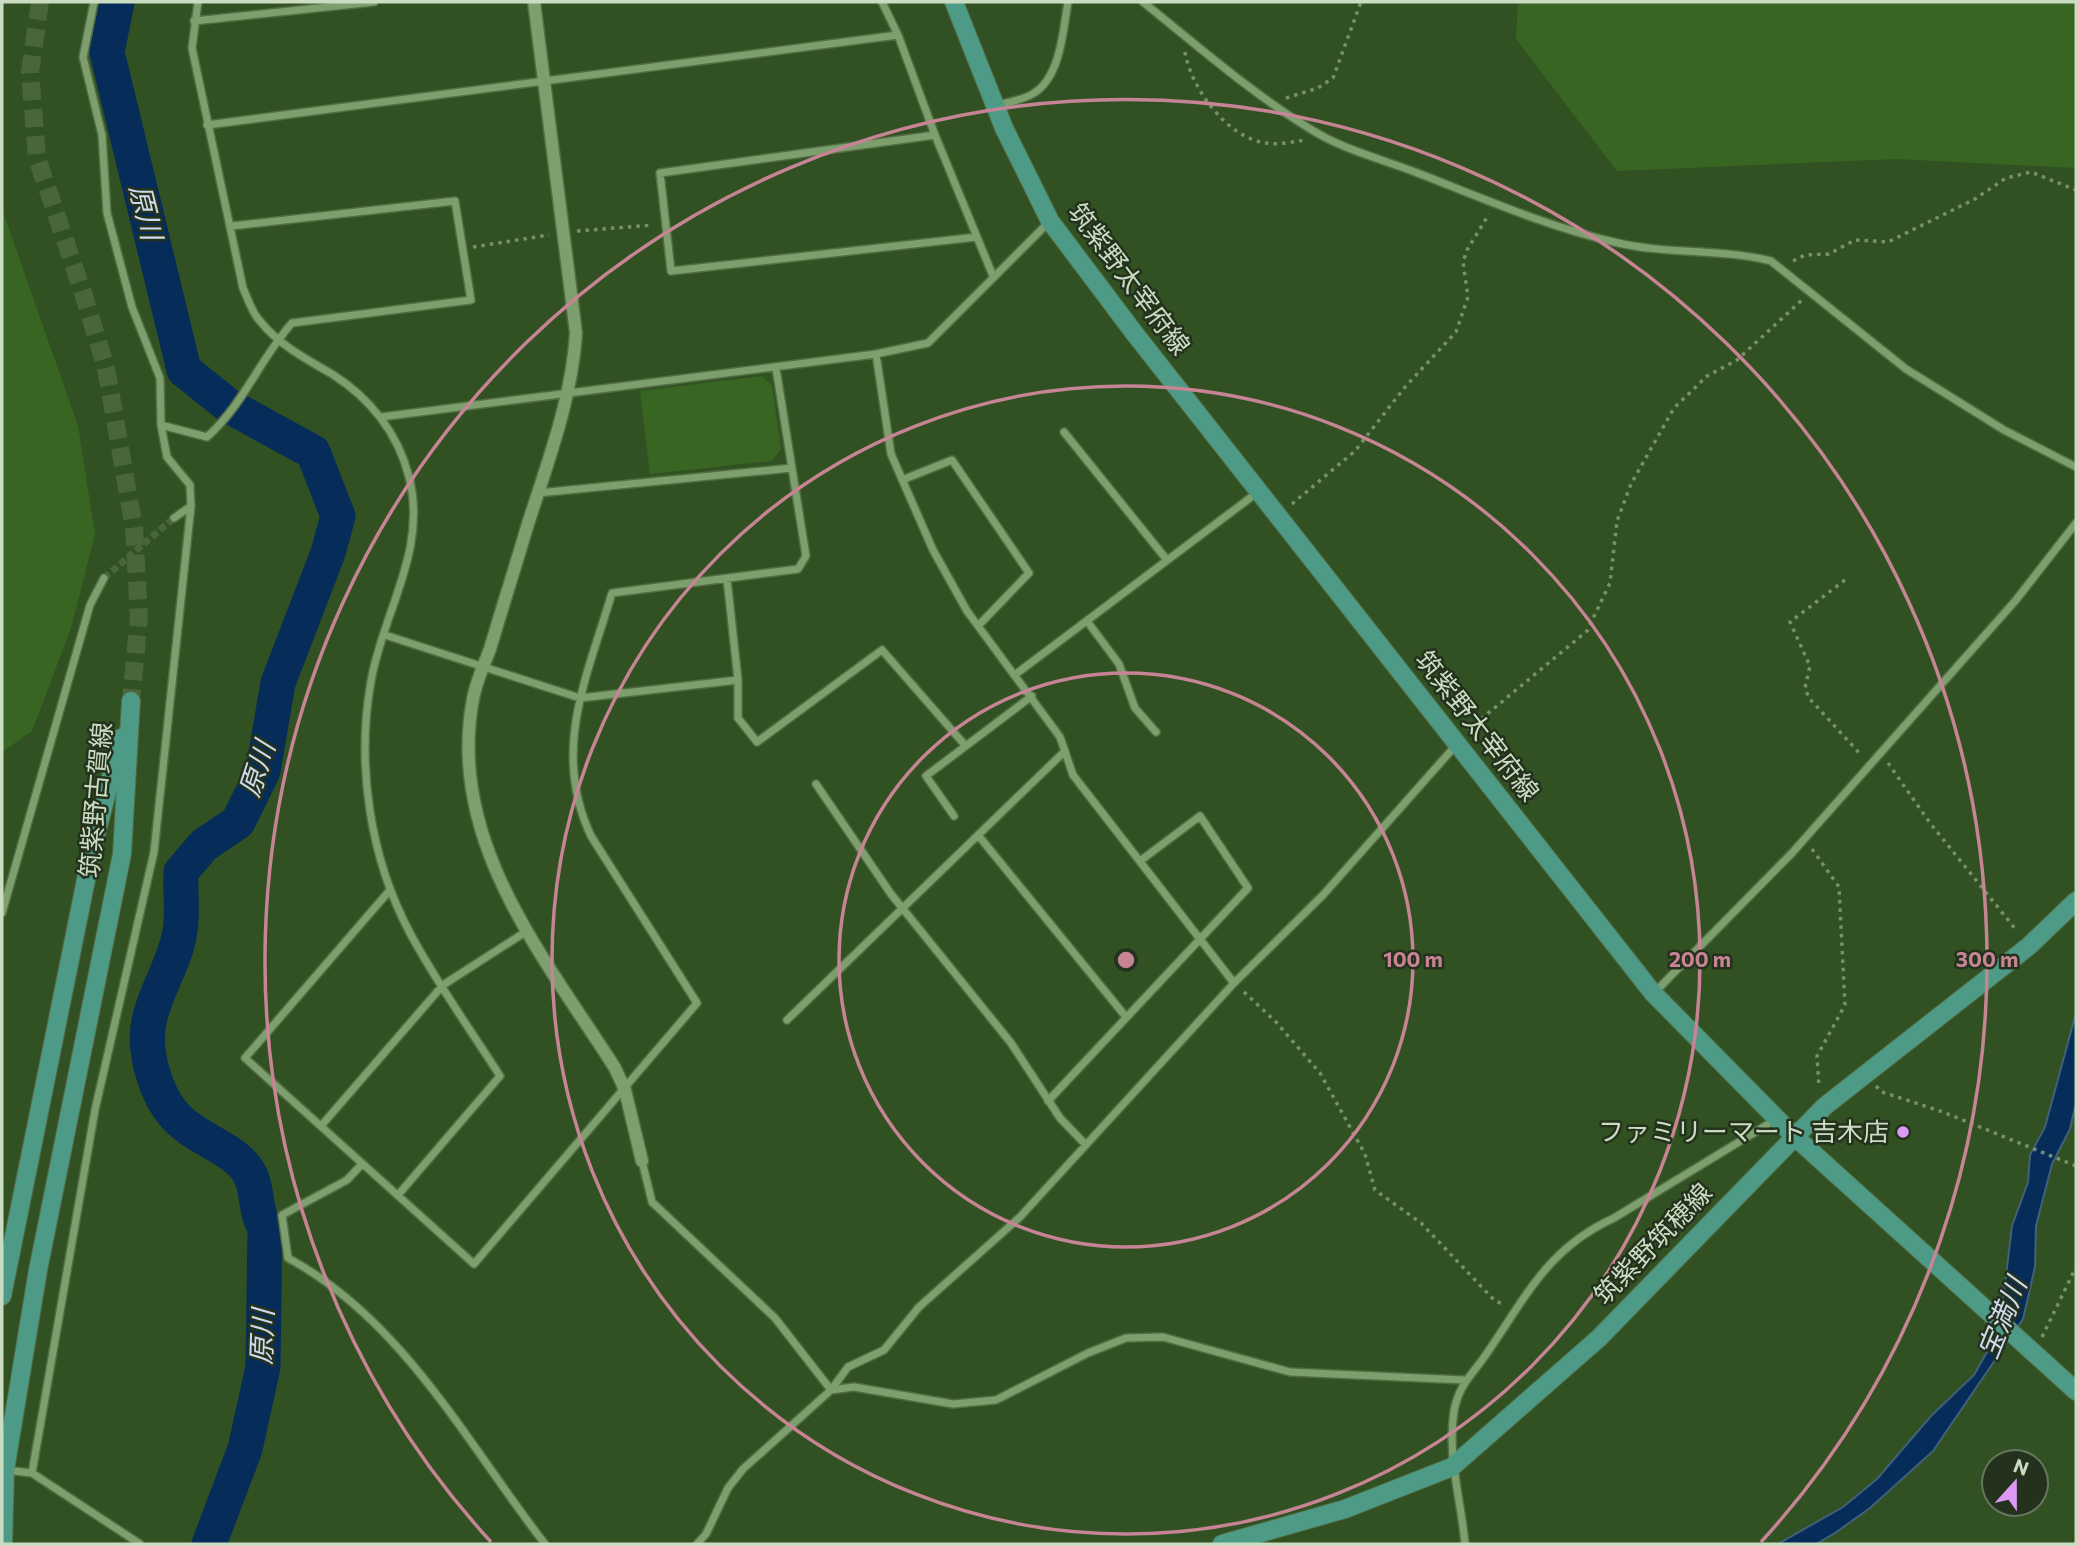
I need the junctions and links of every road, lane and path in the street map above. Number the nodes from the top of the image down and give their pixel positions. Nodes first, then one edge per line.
1 (94, 2) edge
2 (198, 2) edge
3 (374, 2) edge
4 (534, 2) edge
5 (882, 2) edge
6 (954, 2) edge
7 (1068, 2) edge
8 (1143, 2) edge
9 (1362, 2) edge
10 (194, 21) junction
11 (898, 34) junction
12 (1186, 36) junction
13 (544, 83) junction
14 (995, 106) junction
15 (1279, 109) junction
16 (207, 125) junction
17 (1318, 134) junction
18 (935, 135) junction
19 (2076, 190) edge
20 (1496, 203) junction
21 (1051, 220) junction
22 (666, 224) junction
23 (232, 226) junction
24 (563, 233) junction
25 (977, 237) junction
26 (463, 248) junction
27 (1780, 267) junction
28 (993, 276) junction
29 (1808, 293) junction
30 (278, 339) junction
31 (876, 354) junction
32 (776, 368) junction
33 (567, 394) junction
34 (382, 417) junction
35 (161, 425) junction
36 (1064, 432) dead end
37 (2076, 467) edge
38 (792, 468) junction
39 (902, 481) junction
40 (1259, 491) junction
41 (538, 493) junction
42 (191, 506) junction
43 (1278, 516) junction
44 (174, 518) tunnel mouth
45 (2076, 523) edge
46 (1167, 560) junction
47 (104, 578) tunnel mouth
48 (727, 579) junction
49 (1845, 580) dead end
50 (1087, 621) junction
51 (978, 625) junction
52 (385, 635) junction
53 (484, 668) junction
54 (1016, 674) junction
55 (738, 680) junction
56 (1032, 696) junction
57 (580, 698) junction
58 (1156, 732) dead end
59 (1457, 743) junction
60 (964, 744) junction
61 (1065, 751) junction
62 (1879, 754) junction
63 (1870, 764) junction
64 (816, 784) dead end
65 (954, 816) dead end
66 (978, 835) junction
67 (1804, 839) junction
68 (1140, 861) junction
69 (390, 890) junction
70 (2076, 901) edge
71 (903, 908) junction
72 (2, 913) edge
73 (527, 932) junction
74 (1199, 938) junction
75 (2029, 946) junction
76 (1234, 983) junction
77 (443, 985) junction
78 (1653, 993) junction
79 (1126, 1017) junction
80 (787, 1020) dead end
81 (1864, 1075) junction
82 (625, 1090) junction
83 (1048, 1101) junction
84 (1825, 1106) junction
85 (1777, 1118) junction
86 (321, 1126) junction
87 (1794, 1136) junction
88 (1086, 1145) junction
89 (642, 1161) joint
90 (362, 1164) junction
91 (2076, 1166) edge
92 (398, 1195) junction
93 (2076, 1267) edge
94 (2, 1296) edge
95 (1513, 1310) junction
96 (2030, 1349) junction
97 (1464, 1380) junction
98 (831, 1390) junction
99 (2076, 1391) edge
100 (1452, 1467) junction
101 (4, 1470) edge
102 (32, 1473) junction
103 (3, 1544) edge
104 (140, 1544) edge
105 (545, 1544) edge
106 (697, 1544) edge
107 (1222, 1544) edge
108 (1465, 1544) edge

1 - 35 street
2 - 10 street
3 - 10 street
4 - 13 street
5 - 11 street
6 - 14 main road, 筑紫野太宰府線
7 - 14 street
8 - 12 street
9 - 15 path
10 - 16 street
11 - 13 street
11 - 18 street
12 - 15 street
12 - 17 path
13 - 16 street
13 - 24 street
14 - 21 main road, 筑紫野太宰府線
15 - 17 street
16 - 23 street
17 - 20 street
18 - 22 street
18 - 25 street
19 - 27 path
20 - 27 street
20 - 43 path
21 - 28 street
21 - 40 main road, 筑紫野太宰府線
22 - 24 path
22 - 25 street
23 - 26 street
23 - 30 street
24 - 26 path
24 - 33 street
25 - 28 street
26 - 30 street
27 - 29 street
28 - 31 street
29 - 37 street
29 - 59 path
30 - 34 street
30 - 35 street
31 - 32 street
31 - 39 street
32 - 33 street
32 - 38 street
33 - 34 street
33 - 41 street
34 - 52 street
35 - 42 street
36 - 46 street
38 - 41 street
38 - 48 street
39 - 51 street
39 - 51 street
40 - 43 main road, 筑紫野太宰府線
40 - 46 street
41 - 53 street
42 - 44 street
42 - 102 street
43 - 59 main road, 筑紫野太宰府線
45 - 62 street
46 - 50 street
47 - 72 street
48 - 55 street
48 - 57 street
49 - 63 path
50 - 54 street
50 - 58 street
51 - 54 street
52 - 53 street
52 - 69 street
53 - 57 street
53 - 73 street
54 - 56 street
55 - 57 street
55 - 60 street
56 - 60 street
56 - 61 street
57 - 82 street
59 - 76 street
59 - 78 main road, 筑紫野太宰府線
60 - 65 street
61 - 66 street
61 - 68 street
62 - 63 street
62 - 75 path
63 - 67 street
64 - 71 street
66 - 71 street
66 - 79 street
67 - 78 street
67 - 84 path
68 - 74 street
68 - 74 street
69 - 77 street
69 - 86 street
70 - 75 main road, 筑紫野筑穂線
71 - 80 street
71 - 83 street
73 - 77 street
73 - 82 street
74 - 76 street
74 - 79 street
75 - 81 main road, 筑紫野筑穂線
76 - 88 street
76 - 95 path
77 - 86 street
77 - 92 street
78 - 85 main road, 筑紫野太宰府線
79 - 83 street
81 - 84 main road, 筑紫野筑穂線
81 - 91 path
82 - 89 street
82 - 92 street
83 - 88 street
84 - 87 main road, 筑紫野筑穂線
85 - 87 main road, 筑紫野太宰府線
85 - 95 street
86 - 90 street
87 - 96 main road, 筑紫野太宰府線
87 - 100 main road, 筑紫野筑穂線
88 - 98 street
89 - 98 street
90 - 92 street
90 - 105 street
93 - 96 path
94 - 101 main road, 筑紫野古賀線
95 - 97 street
96 - 99 main road, 筑紫野太宰府線
97 - 98 street
97 - 100 street
98 - 106 street
100 - 107 main road, 筑紫野筑穂線
100 - 108 street
101 - 102 street
101 - 103 main road, 筑紫野古賀線
102 - 104 street

